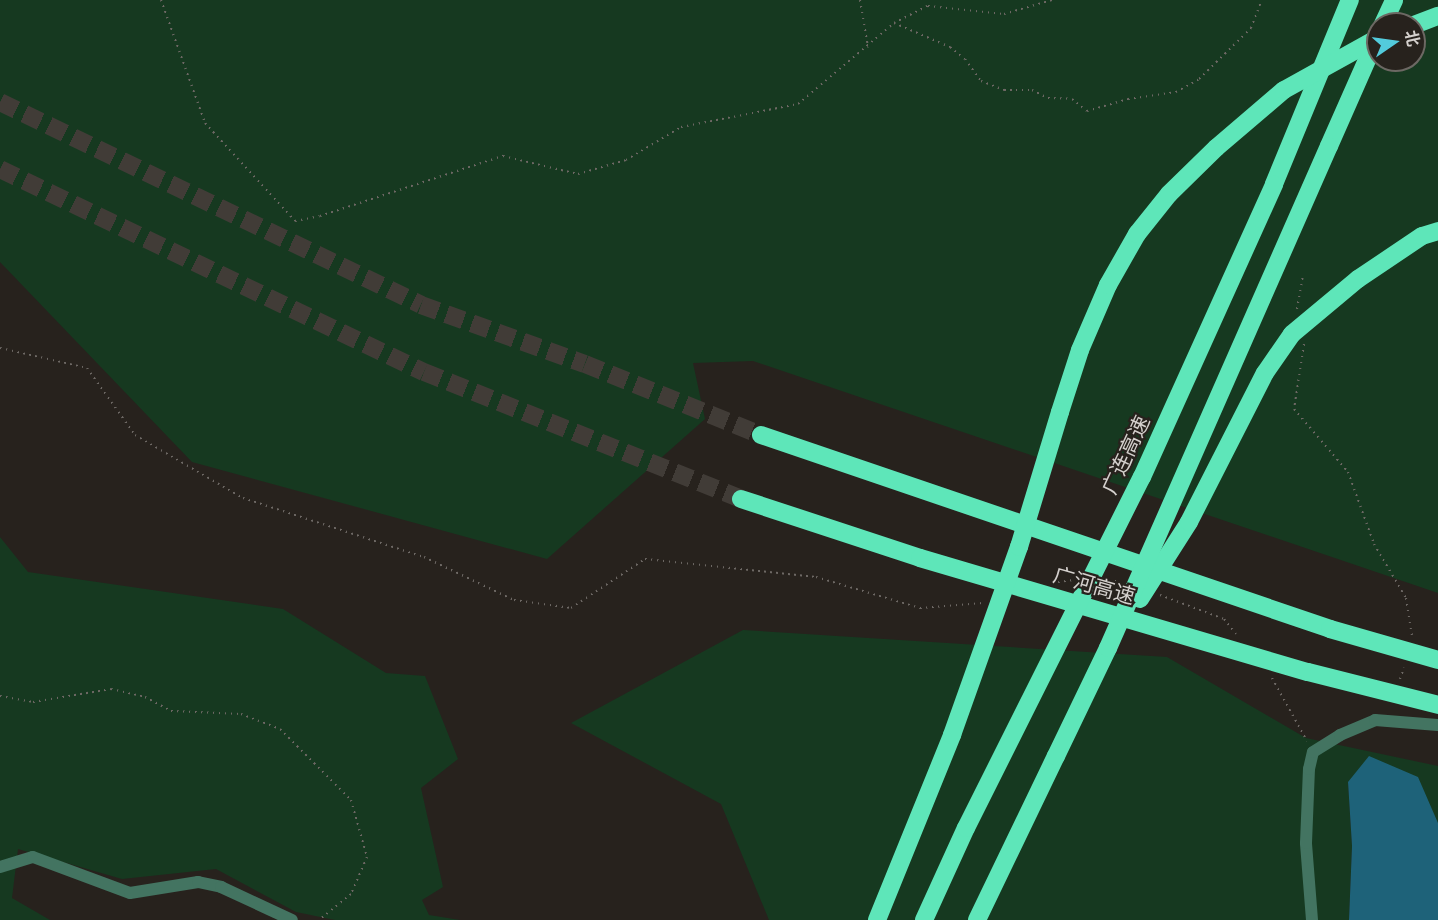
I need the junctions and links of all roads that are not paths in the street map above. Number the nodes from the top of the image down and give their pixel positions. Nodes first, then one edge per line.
1 (1350, 0) edge
2 (1366, 44) edge
3 (1366, 64) edge
4 (1438, 231) edge
5 (761, 435) tunnel mouth
6 (741, 499) tunnel mouth
7 (1108, 648) junction
8 (1438, 660) edge
9 (1438, 705) edge
10 (1438, 725) edge
11 (0, 867) edge
12 (292, 920) edge
13 (877, 920) edge
14 (924, 920) edge
15 (977, 920) edge
16 (1312, 920) edge

1 - 14 highway, 广连高速, bridge
2 - 13 highway, bridge
3 - 7 highway, bridge
4 - 7 highway, bridge
5 - 8 highway, 广河高速, bridge
6 - 9 highway, 广河高速, bridge
7 - 15 highway, bridge
10 - 16 street
11 - 12 street

